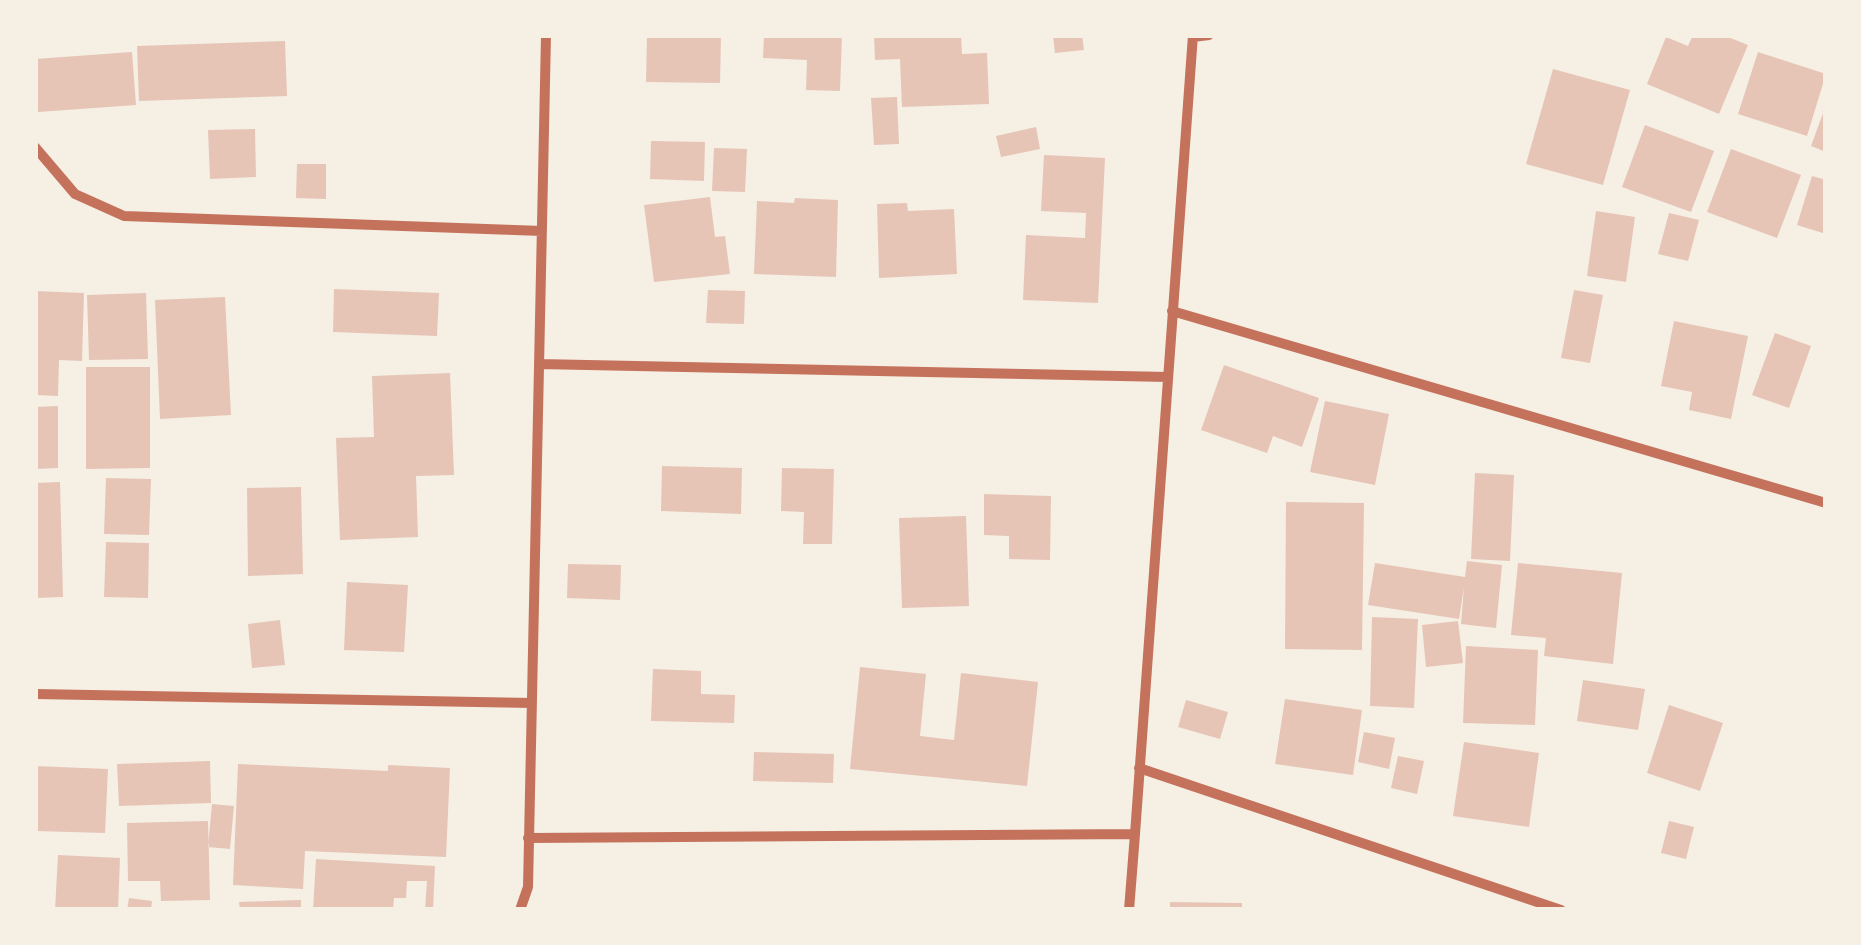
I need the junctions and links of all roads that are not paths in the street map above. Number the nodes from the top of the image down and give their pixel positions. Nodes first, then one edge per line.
1 (546, 35) edge
2 (1208, 35) edge
3 (1193, 36) edge
4 (35, 147) edge
5 (542, 231) junction
6 (1172, 311) junction
7 (539, 364) junction
8 (1168, 378) junction
9 (1826, 503) edge
10 (35, 694) edge
11 (532, 703) junction
12 (1139, 768) junction
13 (1135, 834) junction
14 (528, 838) junction
15 (520, 910) edge
16 (1128, 910) edge
17 (1561, 910) edge

1 - 5 street
2 - 3 street
3 - 6 street
4 - 5 street
5 - 7 street
6 - 8 street
6 - 9 street
7 - 8 street
7 - 11 street
8 - 12 street
10 - 11 street
11 - 14 street
12 - 13 street
12 - 17 street
13 - 14 street
13 - 16 street
14 - 15 street

